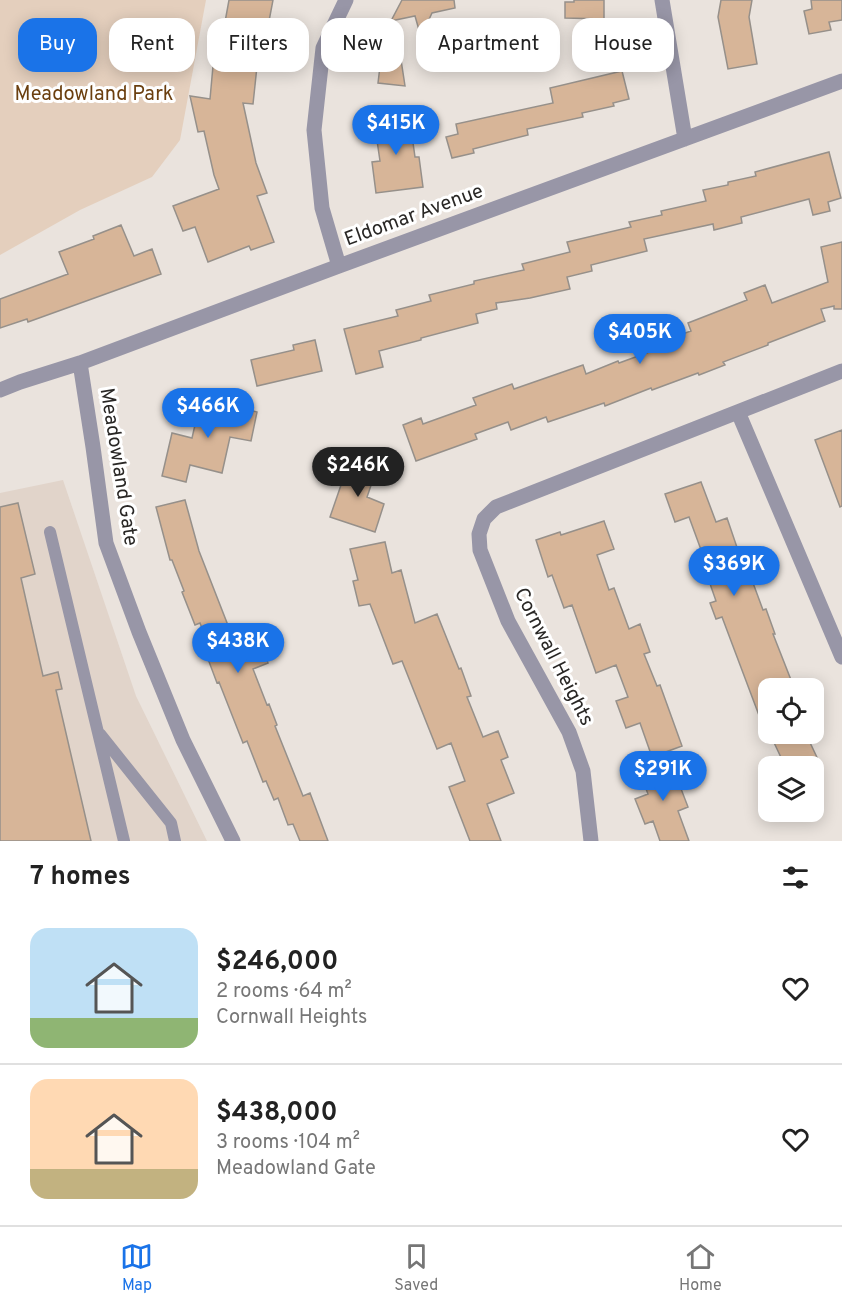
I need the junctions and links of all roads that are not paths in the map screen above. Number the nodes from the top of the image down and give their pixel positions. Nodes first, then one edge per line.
1 (346, 0) edge
2 (662, 0) edge
3 (842, 81) edge
4 (685, 139) junction
5 (339, 266) junction
6 (80, 363) junction
7 (842, 371) edge
8 (0, 390) edge
9 (738, 412) junction
10 (50, 532) dead end
11 (842, 657) edge
12 (98, 731) junction
13 (124, 841) edge
14 (175, 841) edge
15 (233, 841) edge
16 (591, 841) edge

1 - 5 street
2 - 4 street
3 - 4 street, Eldomar Avenue
4 - 5 street, Eldomar Avenue
5 - 6 street, Eldomar Avenue
6 - 8 street, Eldomar Avenue
6 - 15 street, Meadowland Gate
7 - 9 street, Cornwall Heights
9 - 11 street
9 - 16 street, Cornwall Heights
10 - 12 lane
12 - 13 lane
12 - 14 lane

